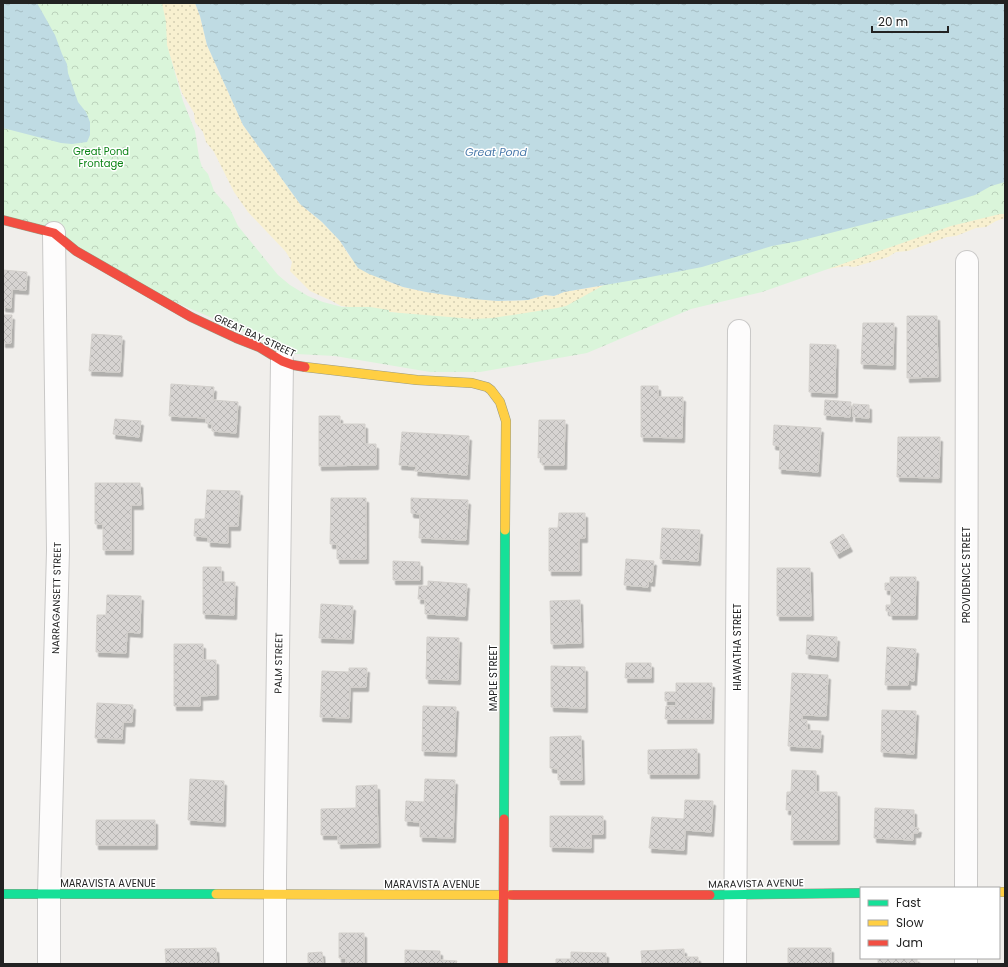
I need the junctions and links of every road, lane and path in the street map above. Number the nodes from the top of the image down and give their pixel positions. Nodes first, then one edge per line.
1 (3, 220) edge
2 (54, 233) junction
3 (968, 262) dead end
4 (739, 331) dead end
5 (282, 362) junction
6 (497, 395) joint
7 (966, 887) edge
8 (860, 893) edge
9 (3, 894) edge
10 (49, 894) junction
11 (275, 894) junction
12 (735, 894) junction
13 (503, 895) junction
14 (49, 964) edge
15 (275, 964) edge
16 (503, 964) edge
17 (735, 964) edge

1 - 2 street, GREAT BAY STREET
2 - 5 street, GREAT BAY STREET
2 - 10 street, NARRAGANSETT STREET
3 - 7 street, PROVIDENCE STREET
4 - 12 street, HIAWATHA STREET
5 - 6 street, GREAT BAY STREET
5 - 11 street, PALM STREET
6 - 13 street, MAPLE STREET
8 - 12 street, MARAVISTA AVENUE
9 - 10 street, MARAVISTA AVENUE
10 - 11 street, MARAVISTA AVENUE
10 - 14 street, NARRAGANSETT STREET
11 - 13 street, MARAVISTA AVENUE
11 - 15 street, PALM STREET
12 - 13 street, MARAVISTA AVENUE
12 - 17 street, HIAWATHA STREET
13 - 16 street, MAPLE STREET

